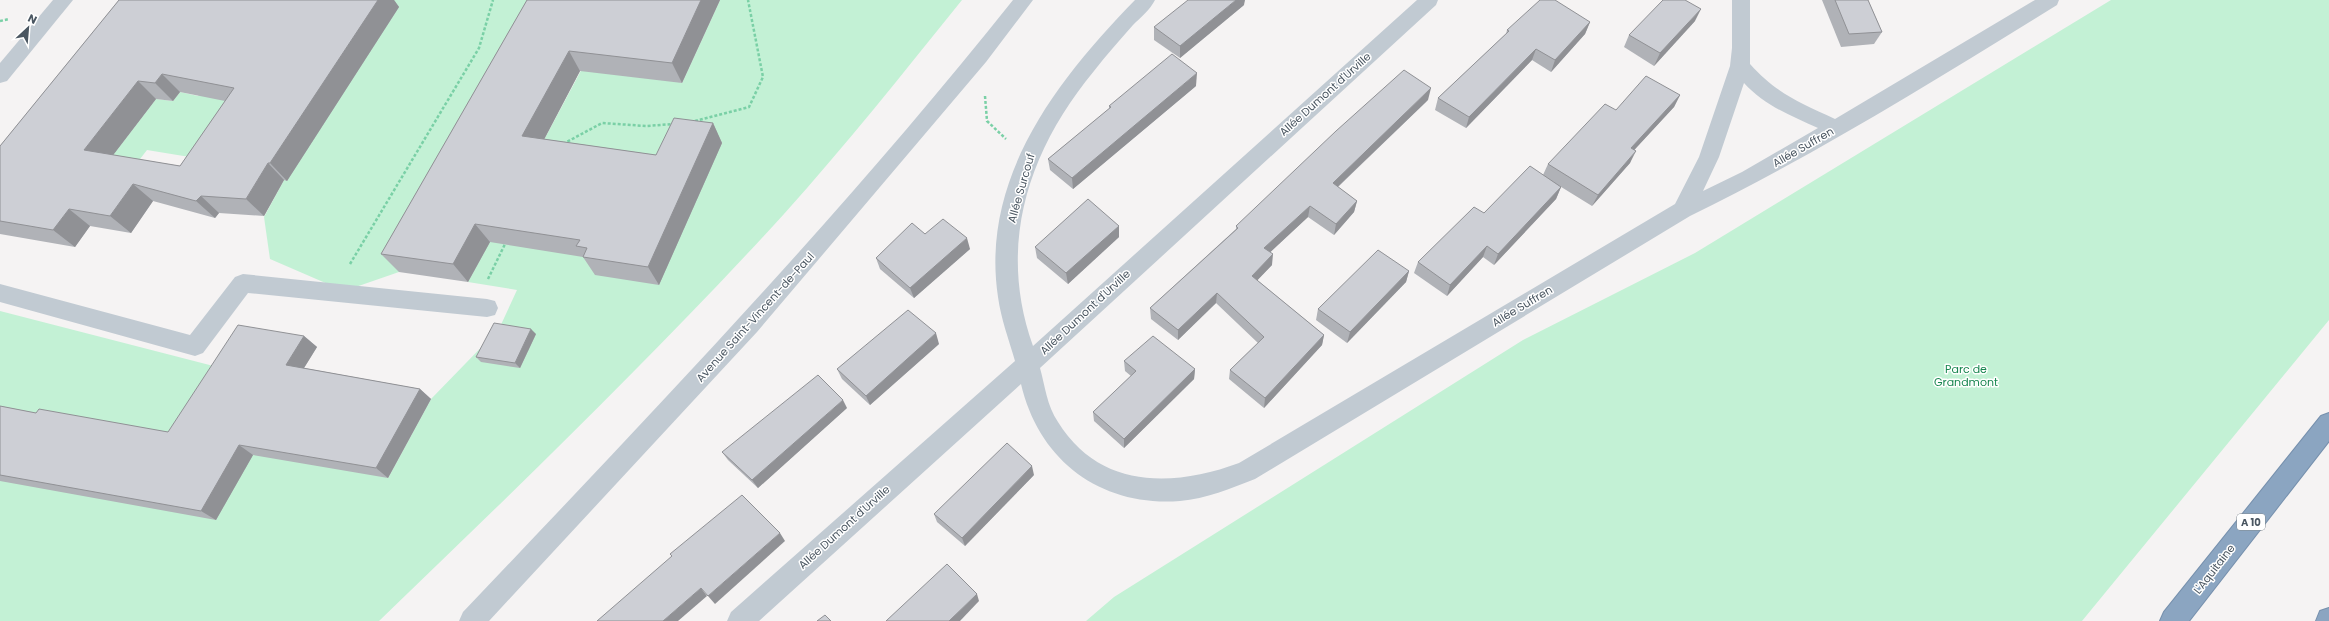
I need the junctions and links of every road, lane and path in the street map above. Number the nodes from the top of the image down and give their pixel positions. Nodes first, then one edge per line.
1 (64, 0) edge
2 (493, 0) edge
3 (748, 0) edge
4 (1024, 0) edge
5 (1146, 0) edge
6 (1429, 0) edge
7 (1741, 0) edge
8 (2050, 0) edge
9 (980, 57) junction
10 (1740, 66) junction
11 (0, 76) edge
12 (691, 122) edge
13 (676, 123) edge
14 (1836, 128) junction
15 (560, 147) edge
16 (1030, 155) junction
17 (1683, 210) junction
18 (509, 238) edge
19 (333, 292) junction
20 (0, 293) edge
21 (481, 307) joint
22 (1028, 364) junction
23 (2329, 423) edge
24 (472, 621) edge
25 (740, 621) edge
26 (2173, 621) edge

1 - 11 street
2 - 19 path
3 - 12 path
4 - 9 street, Avenue Saint-Vincent-de-Paul
5 - 16 street, Allée Surcouf
6 - 22 street, Allée Dumont d'Urville
7 - 10 street
8 - 14 street, Allée Suffren
9 - 16 path
9 - 24 street, Avenue Saint-Vincent-de-Paul
10 - 14 street
10 - 17 street
13 - 15 path
14 - 17 street, Allée Suffren
16 - 22 street, Allée Surcouf
17 - 22 street, Allée Suffren
18 - 21 path
19 - 20 street
19 - 21 street
22 - 25 street, Allée Dumont d'Urville
23 - 26 highway, L'Aquitaine / A 10

